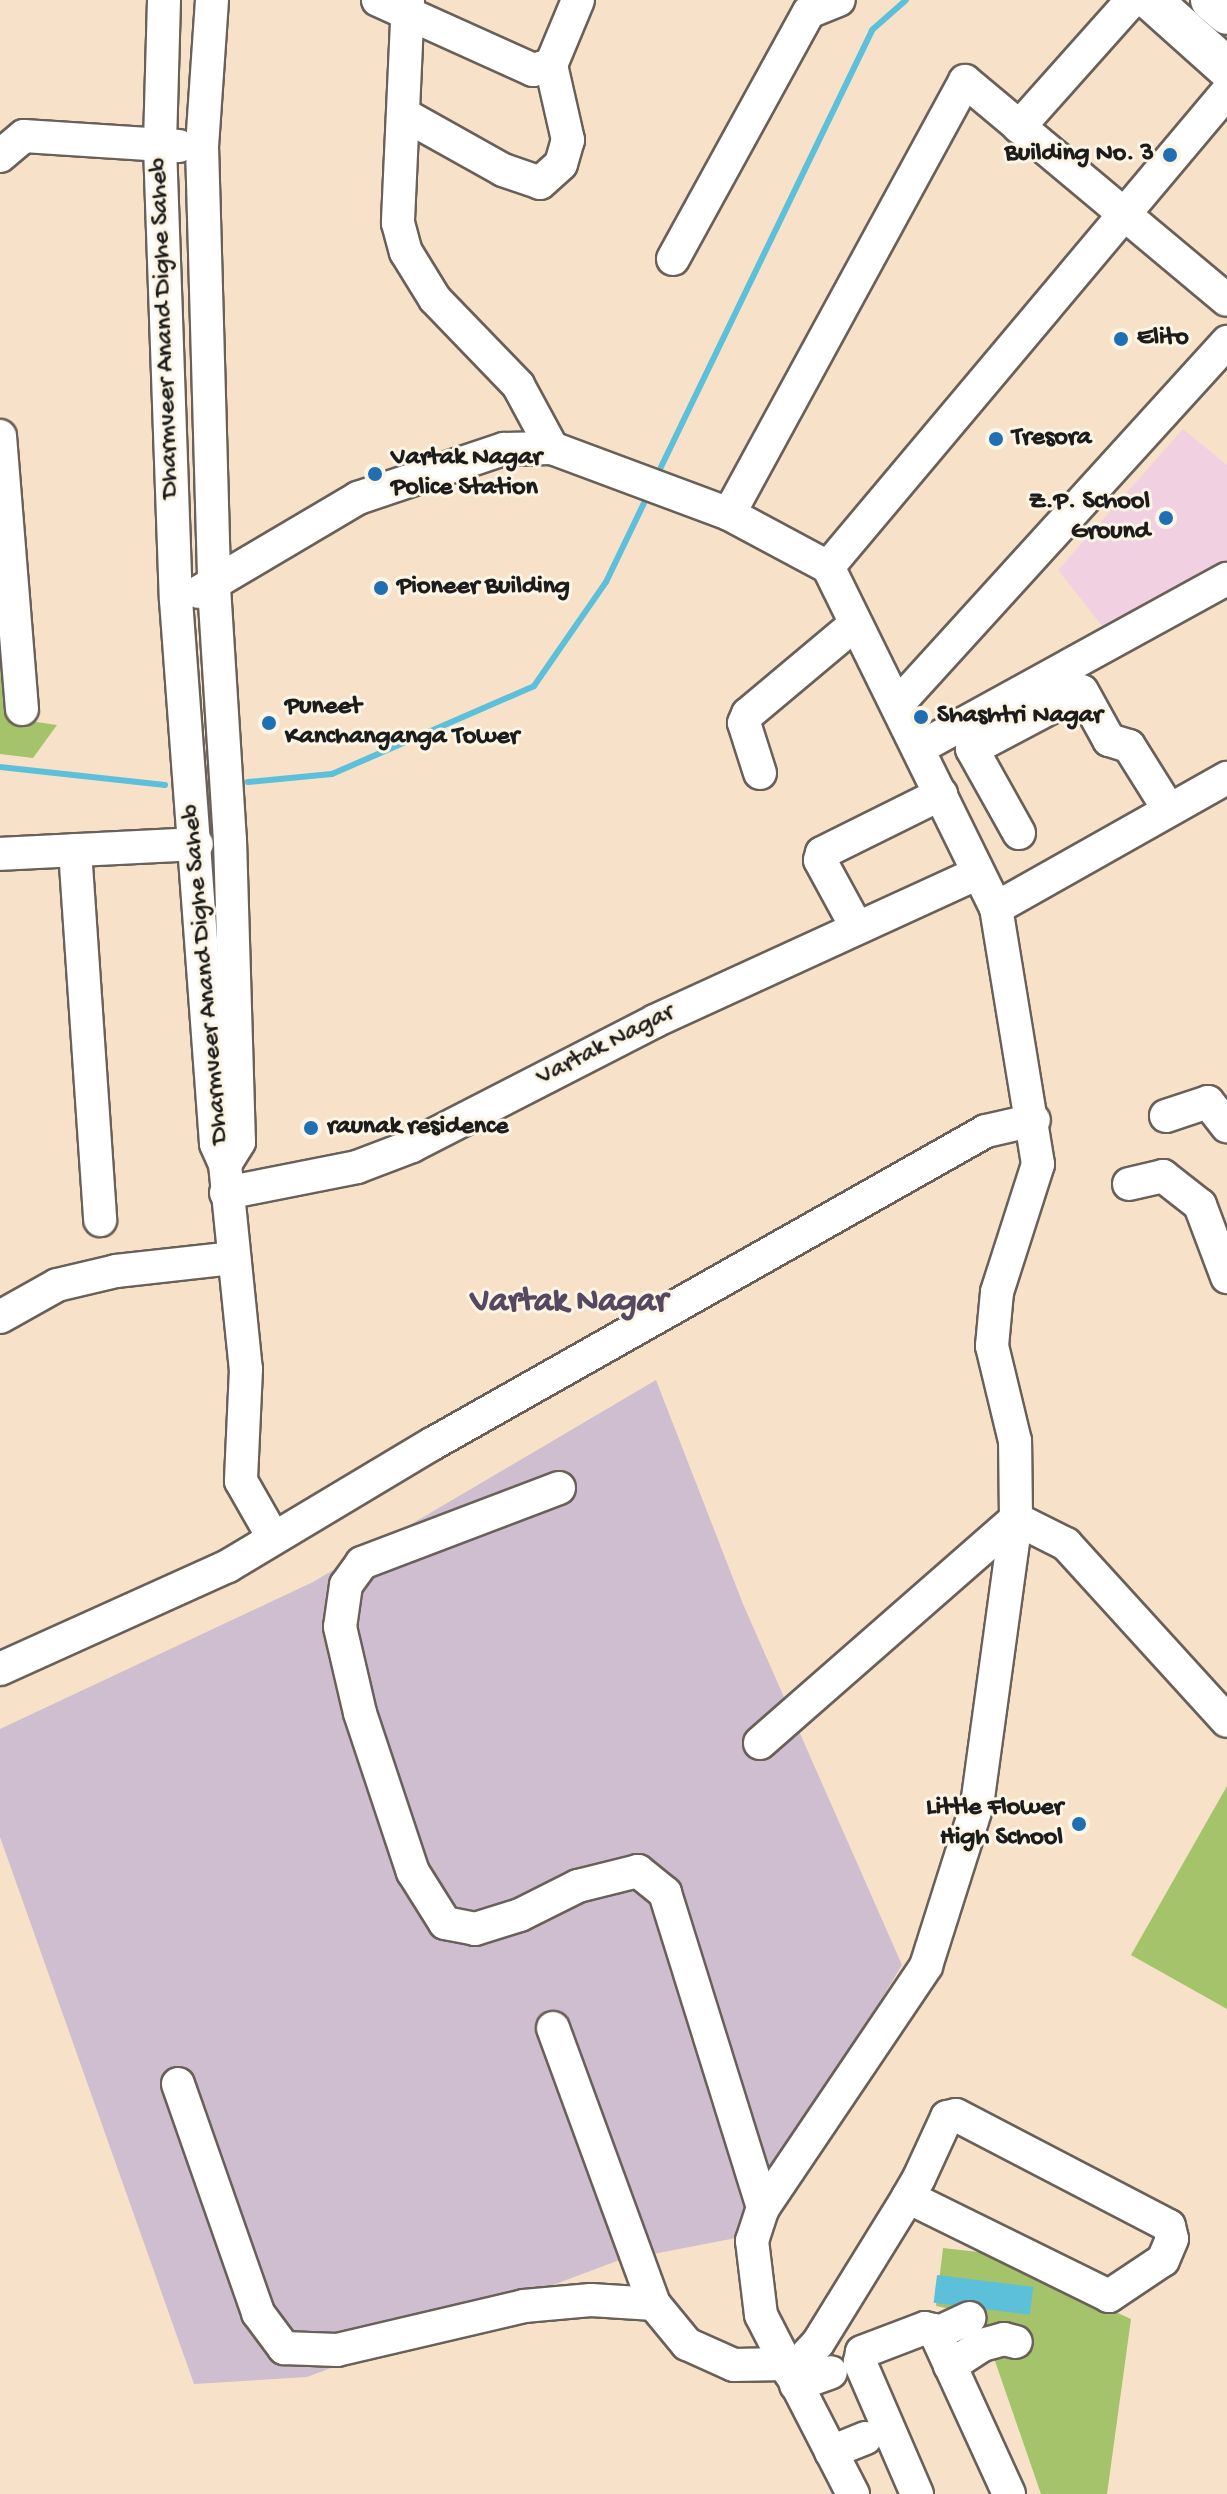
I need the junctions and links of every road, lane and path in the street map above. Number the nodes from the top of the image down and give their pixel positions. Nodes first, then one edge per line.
1 (164, 0) edge
2 (212, 0) edge
3 (378, 0) edge
4 (578, 0) edge
5 (839, 0) edge
6 (1132, 0) edge
7 (1151, 0) edge
8 (1211, 0) edge
9 (802, 6) edge
10 (408, 8) edge
11 (1227, 14) edge
12 (551, 65) junction
13 (1227, 68) edge
14 (1227, 92) edge
15 (403, 114) junction
16 (1019, 127) junction
17 (160, 146) junction
18 (202, 146) junction
19 (0, 156) edge
20 (1124, 215) junction
21 (673, 259) dead end
22 (1227, 300) edge
23 (1227, 342) edge
24 (0, 436) edge
25 (552, 448) junction
26 (729, 514) junction
27 (828, 567) junction
28 (1227, 579) edge
29 (214, 587) junction
30 (176, 600) junction
31 (853, 626) junction
32 (1076, 678) junction
33 (897, 705) junction
34 (22, 709) dead end
35 (966, 737) junction
36 (919, 748) junction
37 (760, 773) dead end
38 (1227, 778) edge
39 (941, 794) junction
40 (1169, 810) junction
41 (1019, 833) dead end
42 (197, 844) junction
43 (75, 850) junction
44 (0, 854) edge
45 (978, 873) junction
46 (996, 908) junction
47 (857, 928) junction
48 (1166, 1116) dead end
49 (1034, 1120) junction
50 (1227, 1126) edge
51 (226, 1179) junction
52 (1129, 1184) dead end
53 (1213, 1200) edge
54 (100, 1220) dead end
55 (234, 1258) junction
56 (1227, 1277) edge
57 (0, 1317) edge
58 (559, 1488) dead end
59 (1016, 1519) junction
60 (273, 1537) junction
61 (0, 1669) edge
62 (1227, 1721) edge
63 (760, 1743) dead end
64 (553, 2028) dead end
65 (178, 2084) dead end
66 (908, 2197) junction
67 (763, 2208) junction
68 (654, 2304) junction
69 (970, 2318) dead end
70 (935, 2334) junction
71 (1016, 2342) dead end
72 (960, 2368) junction
73 (831, 2372) dead end
74 (790, 2374) junction
75 (865, 2438) dead end
76 (831, 2452) junction
77 (853, 2494) edge
78 (917, 2494) edge
79 (1010, 2494) edge

1 - 17 street, Dharmveer Anand Dighe Saheb
2 - 18 street, Dharmveer Anand Dighe Saheb
3 - 10 street
4 - 12 street
5 - 9 street
6 - 16 street
7 - 13 main road
8 - 11 main road
9 - 21 street
10 - 12 street
10 - 15 street
12 - 15 street
14 - 20 street
15 - 25 street
16 - 20 street
16 - 26 street
17 - 18 street
17 - 19 street
17 - 30 street, Dharmveer Anand Dighe Saheb
18 - 29 street, Dharmveer Anand Dighe Saheb
20 - 22 street
20 - 27 street
23 - 33 street
24 - 34 street
25 - 26 street
25 - 29 street
26 - 27 street
27 - 31 street
28 - 32 street
29 - 30 street
29 - 51 street, Dharmveer Anand Dighe Saheb
30 - 42 street, Dharmveer Anand Dighe Saheb
31 - 33 street
31 - 37 street
32 - 35 street
32 - 40 street
33 - 36 street
35 - 36 street
35 - 41 street
36 - 39 street
38 - 40 street
39 - 45 street
39 - 47 street
40 - 46 street
42 - 43 street
42 - 51 street, Dharmveer Anand Dighe Saheb
43 - 44 street
43 - 54 street
45 - 46 street
45 - 47 street, Vartak Nagar
46 - 49 street
47 - 51 street, Vartak Nagar
48 - 50 street
49 - 59 street
49 - 60 street
51 - 55 street
52 - 53 street
53 - 56 street
55 - 57 street
55 - 60 street
58 - 67 street
59 - 62 street
59 - 63 street
59 - 67 street
60 - 61 street
64 - 68 street
65 - 68 street
66 - 66 street
66 - 74 street
67 - 74 street
68 - 74 street
69 - 70 street
70 - 72 street
70 - 78 street
71 - 72 street
72 - 79 street
73 - 74 street
74 - 76 street
75 - 76 street
76 - 77 street

